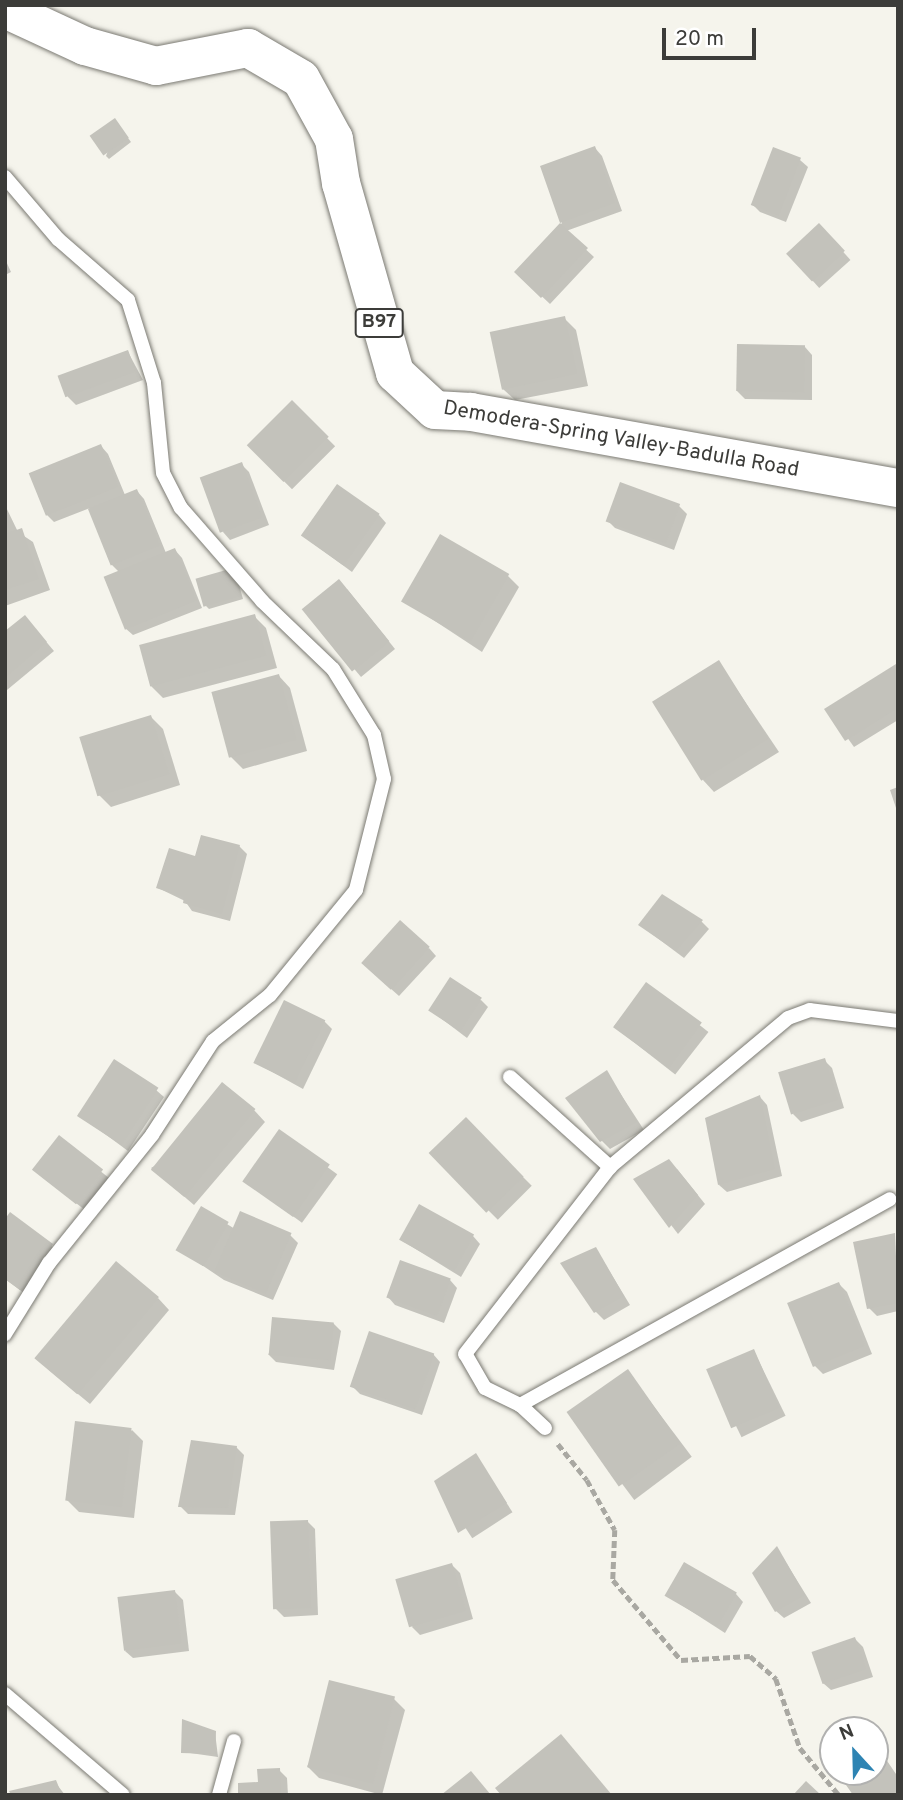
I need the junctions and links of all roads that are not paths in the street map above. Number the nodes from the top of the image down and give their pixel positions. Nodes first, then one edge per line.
1 (5, 9) edge
2 (5, 177) edge
3 (898, 488) edge
4 (898, 1021) edge
5 (510, 1077) dead end
6 (610, 1167) junction
7 (890, 1199) dead end
8 (5, 1334) edge
9 (520, 1405) junction
10 (545, 1428) road end
11 (5, 1694) edge
12 (234, 1741) dead end
13 (123, 1795) edge
14 (219, 1795) edge

1 - 3 main road, Demodera-Spring Valley-Badulla Road / B97
2 - 8 lane
4 - 6 lane
5 - 6 lane
6 - 9 lane
7 - 9 lane
9 - 10 lane
11 - 13 lane
12 - 14 lane

